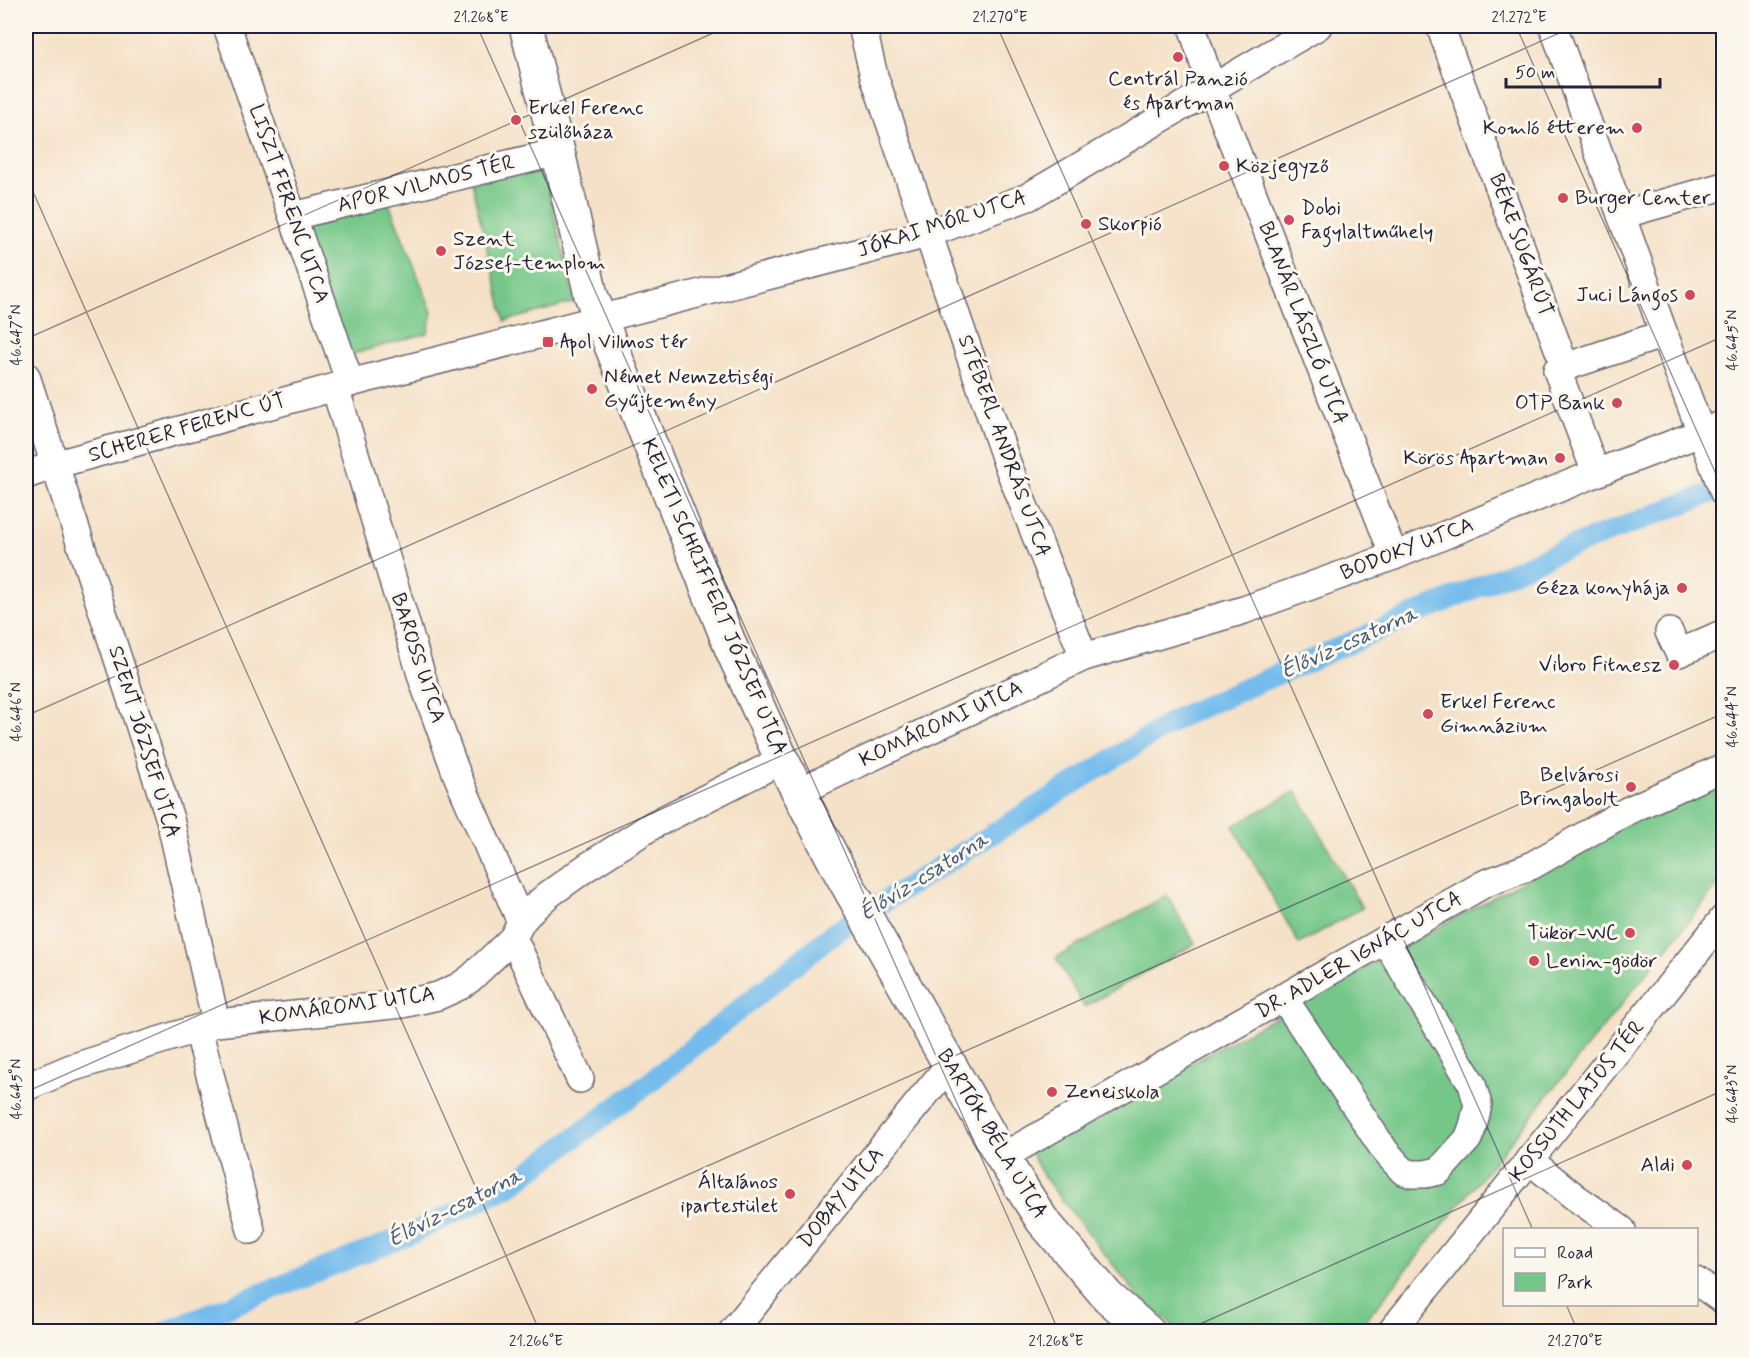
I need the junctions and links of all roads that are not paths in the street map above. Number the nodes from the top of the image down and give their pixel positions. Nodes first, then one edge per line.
1 (227, 26) edge
2 (526, 26) edge
3 (862, 26) edge
4 (1192, 26) edge
5 (1318, 26) edge
6 (1440, 26) edge
7 (1552, 26) edge
8 (1212, 89) junction
9 (558, 152) junction
10 (1724, 186) edge
11 (1621, 215) junction
12 (293, 216) junction
13 (927, 234) junction
14 (599, 318) junction
15 (1664, 334) junction
16 (1565, 367) junction
17 (26, 376) edge
18 (343, 385) junction
19 (1712, 428) edge
20 (54, 465) junction
21 (1596, 473) junction
22 (26, 475) edge
23 (1724, 493) edge
24 (1395, 556) junction
25 (1669, 632) dead end
26 (1724, 633) edge
27 (1084, 657) junction
28 (782, 760) junction
29 (1722, 768) edge
30 (798, 792) junction
31 (840, 870) joint
32 (1724, 918) edge
33 (517, 930) junction
34 (1385, 940) junction
35 (1283, 998) junction
36 (207, 1026) junction
37 (950, 1064) junction
38 (580, 1078) dead end
39 (26, 1087) edge
40 (1002, 1158) junction
41 (1529, 1160) junction
42 (1619, 1228) edge
43 (251, 1230) dead end
44 (732, 1332) edge
45 (1148, 1332) edge
46 (1391, 1332) edge

1 - 12 street, LISZT FERENC UTCA
2 - 9 main road, KELETI SCHRIFFERT JÓZSEF UTCA
3 - 13 street, STÉBERL ANDRÁS UTCA
4 - 8 street, BLANÁR LÁSZLÓ UTCA
5 - 8 street, JÓKAI MÓR UTCA
6 - 16 street, BÉKE SUGÁRÚT
7 - 11 street
8 - 13 street, JÓKAI MÓR UTCA
8 - 24 street, BLANÁR LÁSZLÓ UTCA
9 - 12 street, APOR VILMOS TÉR
9 - 14 main road, KELETI SCHRIFFERT JÓZSEF UTCA
10 - 11 street
11 - 15 street
12 - 18 street, LISZT FERENC UTCA
13 - 14 street, JÓKAI MÓR UTCA
13 - 27 street, STÉBERL ANDRÁS UTCA
14 - 18 street
14 - 28 main road, KELETI SCHRIFFERT JÓZSEF UTCA
15 - 16 street
15 - 19 street
16 - 21 street
17 - 20 street, SZENT JÓZSEF UTCA
18 - 20 street, SCHERER FERENC ÚT
18 - 33 street, BAROSS UTCA
19 - 21 street, BODOKY UTCA
19 - 23 street
20 - 22 street, SCHERER FERENC ÚT
20 - 36 street, SZENT JÓZSEF UTCA
21 - 24 street, BODOKY UTCA
24 - 27 street, BODOKY UTCA
25 - 26 street
27 - 30 street, KOMÁROMI UTCA
28 - 30 main road, KELETI SCHRIFFERT JÓZSEF UTCA
28 - 33 street, KOMÁROMI UTCA
29 - 34 street, DR. ADLER IGNÁC UTCA
30 - 31 main road, KELETI SCHRIFFERT JÓZSEF UTCA
31 - 37 main road, BARTÓK BÉLA UTCA
32 - 41 street, KOSSUTH LAJOS TÉR
33 - 36 street, KOMÁROMI UTCA
33 - 38 street, BAROSS UTCA
34 - 35 street, DR. ADLER IGNÁC UTCA
34 - 35 street
35 - 40 street, DR. ADLER IGNÁC UTCA
36 - 39 street, KOMÁROMI UTCA
36 - 43 street, SZENT JÓZSEF UTCA
37 - 40 main road, BARTÓK BÉLA UTCA
37 - 44 street, DOBAY UTCA
40 - 45 main road, BARTÓK BÉLA UTCA
41 - 42 street
41 - 46 street, KOSSUTH LAJOS TÉR

